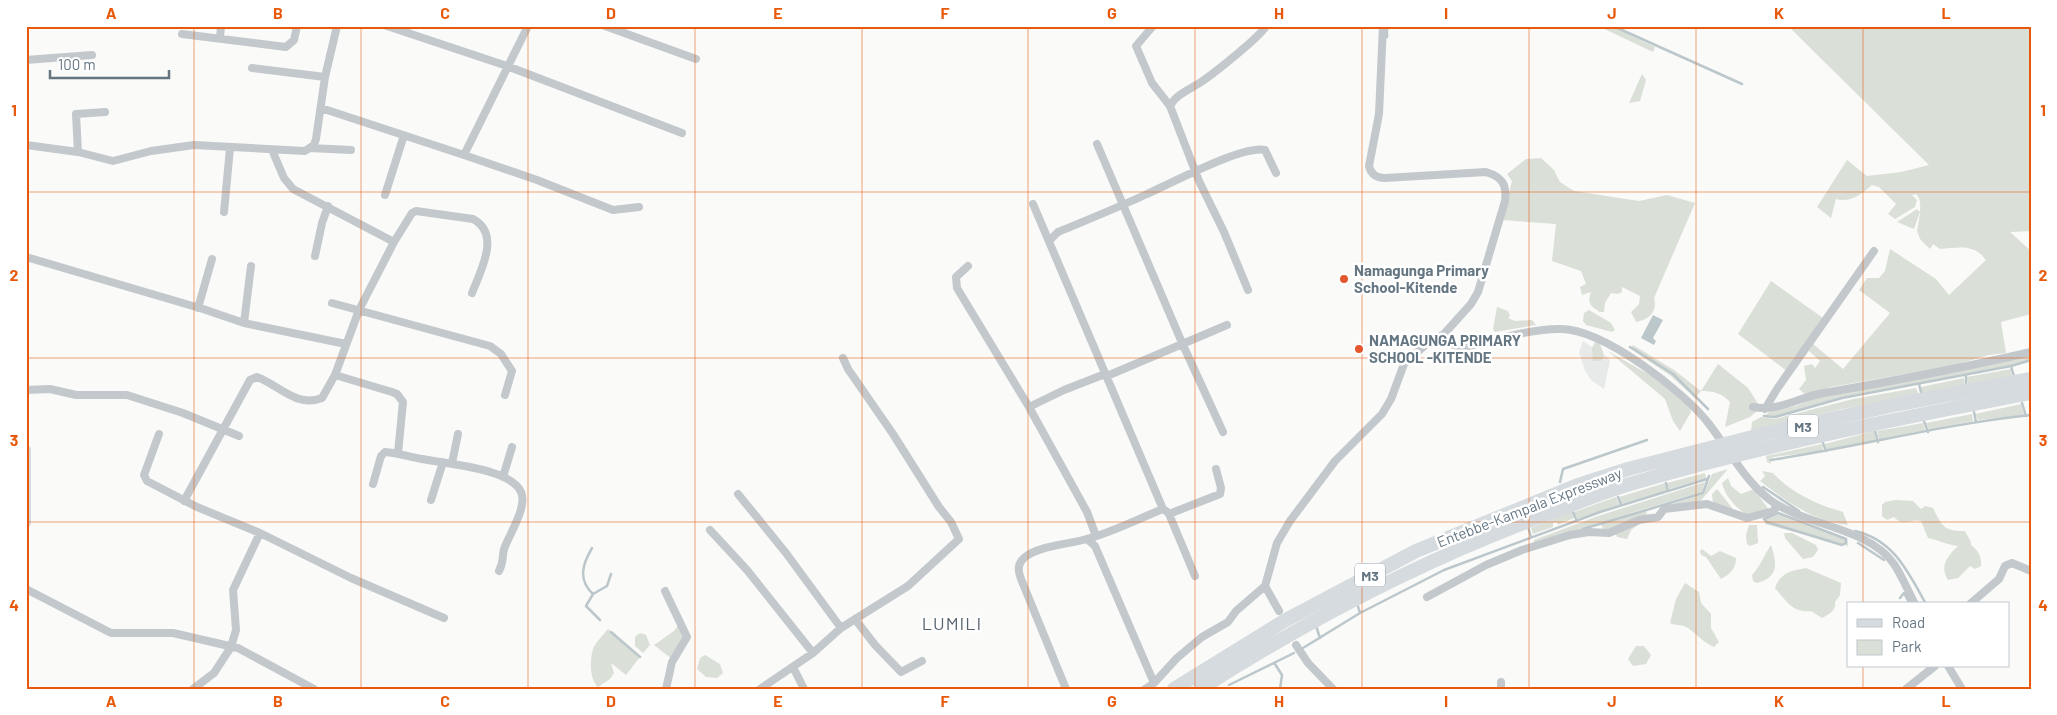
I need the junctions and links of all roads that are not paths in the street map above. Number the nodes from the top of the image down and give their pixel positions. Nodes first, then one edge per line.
1 (221, 26) edge
2 (297, 26) edge
3 (337, 26) edge
4 (387, 26) edge
5 (528, 26) edge
6 (605, 26) edge
7 (1153, 26) edge
8 (1266, 26) edge
9 (1383, 26) edge
10 (182, 34) dead end
11 (220, 38) junction
12 (92, 55) dead end
13 (696, 59) dead end
14 (26, 60) edge
15 (507, 66) junction
16 (252, 68) dead end
17 (325, 77) junction
18 (1170, 106) junction
19 (321, 108) junction
20 (105, 112) dead end
21 (682, 133) dead end
22 (404, 135) junction
23 (1097, 144) dead end
24 (26, 145) edge
25 (230, 148) junction
26 (310, 148) junction
27 (272, 150) junction
28 (351, 150) dead end
29 (78, 152) junction
30 (464, 155) junction
31 (1195, 170) junction
32 (1276, 173) dead end
33 (385, 195) dead end
34 (1033, 204) dead end
35 (1123, 204) junction
36 (328, 206) junction
37 (639, 207) dead end
38 (224, 212) dead end
39 (1050, 240) junction
40 (394, 242) junction
41 (1874, 251) dead end
42 (315, 256) dead end
43 (26, 257) edge
44 (212, 260) dead end
45 (251, 266) dead end
46 (968, 266) dead end
47 (1248, 290) dead end
48 (472, 293) dead end
49 (332, 302) dead end
50 (198, 308) junction
51 (359, 310) junction
52 (244, 323) junction
53 (1226, 325) dead end
54 (1442, 335) junction
55 (346, 344) junction
56 (1183, 345) junction
57 (2031, 352) edge
58 (843, 358) dead end
59 (335, 375) junction
60 (1106, 375) junction
61 (2031, 379) edge
62 (26, 390) edge
63 (2031, 393) edge
64 (505, 395) dead end
65 (1029, 407) junction
66 (1753, 408) dead end
67 (1765, 409) junction
68 (222, 430) junction
69 (1223, 432) dead end
70 (159, 434) dead end
71 (458, 434) dead end
72 (239, 436) dead end
73 (512, 447) dead end
74 (26, 450) edge
75 (398, 453) junction
76 (443, 462) junction
77 (452, 463) junction
78 (1216, 469) dead end
79 (503, 477) junction
80 (373, 484) dead end
81 (738, 494) dead end
82 (431, 500) dead end
83 (184, 501) junction
84 (1776, 504) junction
85 (1166, 511) junction
86 (26, 523) edge
87 (710, 530) dead end
88 (260, 533) junction
89 (1096, 536) junction
90 (1087, 539) junction
91 (499, 571) dead end
92 (2031, 572) edge
93 (1195, 576) dead end
94 (1265, 586) junction
95 (26, 589) edge
96 (665, 591) dead end
97 (1427, 597) dead end
98 (1914, 602) edge
99 (1972, 602) edge
100 (1279, 611) dead end
101 (444, 618) dead end
102 (855, 620) junction
103 (841, 628) junction
104 (231, 646) junction
105 (1296, 646) dead end
106 (812, 653) junction
107 (922, 661) dead end
108 (793, 667) junction
109 (1932, 668) edge
110 (1949, 668) edge
111 (1154, 683) junction
112 (193, 689) edge
113 (314, 689) edge
114 (666, 689) edge
115 (760, 689) edge
116 (804, 689) edge
117 (1066, 689) edge
118 (1146, 689) edge
119 (1174, 689) edge
120 (1200, 689) edge
121 (1332, 689) edge
122 (1906, 689) edge
123 (1962, 689) edge

1 - 11 street
2 - 11 street
3 - 17 street
4 - 15 street
5 - 15 street
6 - 13 street
7 - 18 street
8 - 18 street
9 - 54 street
10 - 11 street
12 - 14 street
15 - 21 street
15 - 30 street
16 - 17 street
17 - 19 street
18 - 31 street
19 - 22 street
19 - 26 street
20 - 29 street
22 - 30 street
22 - 33 street
23 - 35 street
24 - 29 street
25 - 27 street
25 - 29 street
25 - 38 street
26 - 27 street
26 - 28 street
27 - 36 street
30 - 37 street
31 - 32 street
31 - 35 street
31 - 47 street
34 - 39 street
35 - 39 street
35 - 56 street
36 - 40 street
36 - 42 street
39 - 60 street
40 - 48 street
40 - 51 street
41 - 67 street
43 - 50 street
44 - 50 street
45 - 52 street
46 - 65 street
49 - 51 street
50 - 52 street
51 - 55 street
51 - 64 street
52 - 55 street
53 - 56 street
54 - 84 street
54 - 94 street
55 - 59 street
56 - 60 street
56 - 69 street
57 - 67 street
58 - 102 street
59 - 68 street
59 - 75 street
60 - 65 street
60 - 85 street
61 - 119 highway, Entebbe-Kampala Expressway / M3
62 - 68 street
63 - 120 highway, Entebbe-Kampala Expressway / M3
65 - 89 street
66 - 67 street
68 - 72 street
68 - 83 street
70 - 83 street
71 - 77 street
73 - 79 street
74 - 86 street
75 - 76 street
75 - 80 street
76 - 77 street
76 - 82 street
77 - 79 street
78 - 85 street
79 - 91 street
81 - 103 street
83 - 88 street
84 - 97 street
84 - 98 street
85 - 89 street
85 - 93 street
87 - 106 street
88 - 101 street
88 - 104 street
89 - 90 street
90 - 111 street
90 - 117 street
92 - 99 street
94 - 100 street
94 - 111 street
95 - 104 street
96 - 114 street
102 - 103 street
102 - 107 street
103 - 106 street
104 - 112 street
104 - 113 street
105 - 121 street
106 - 108 street
108 - 115 street
108 - 116 street
109 - 122 street
110 - 123 street
111 - 118 street

